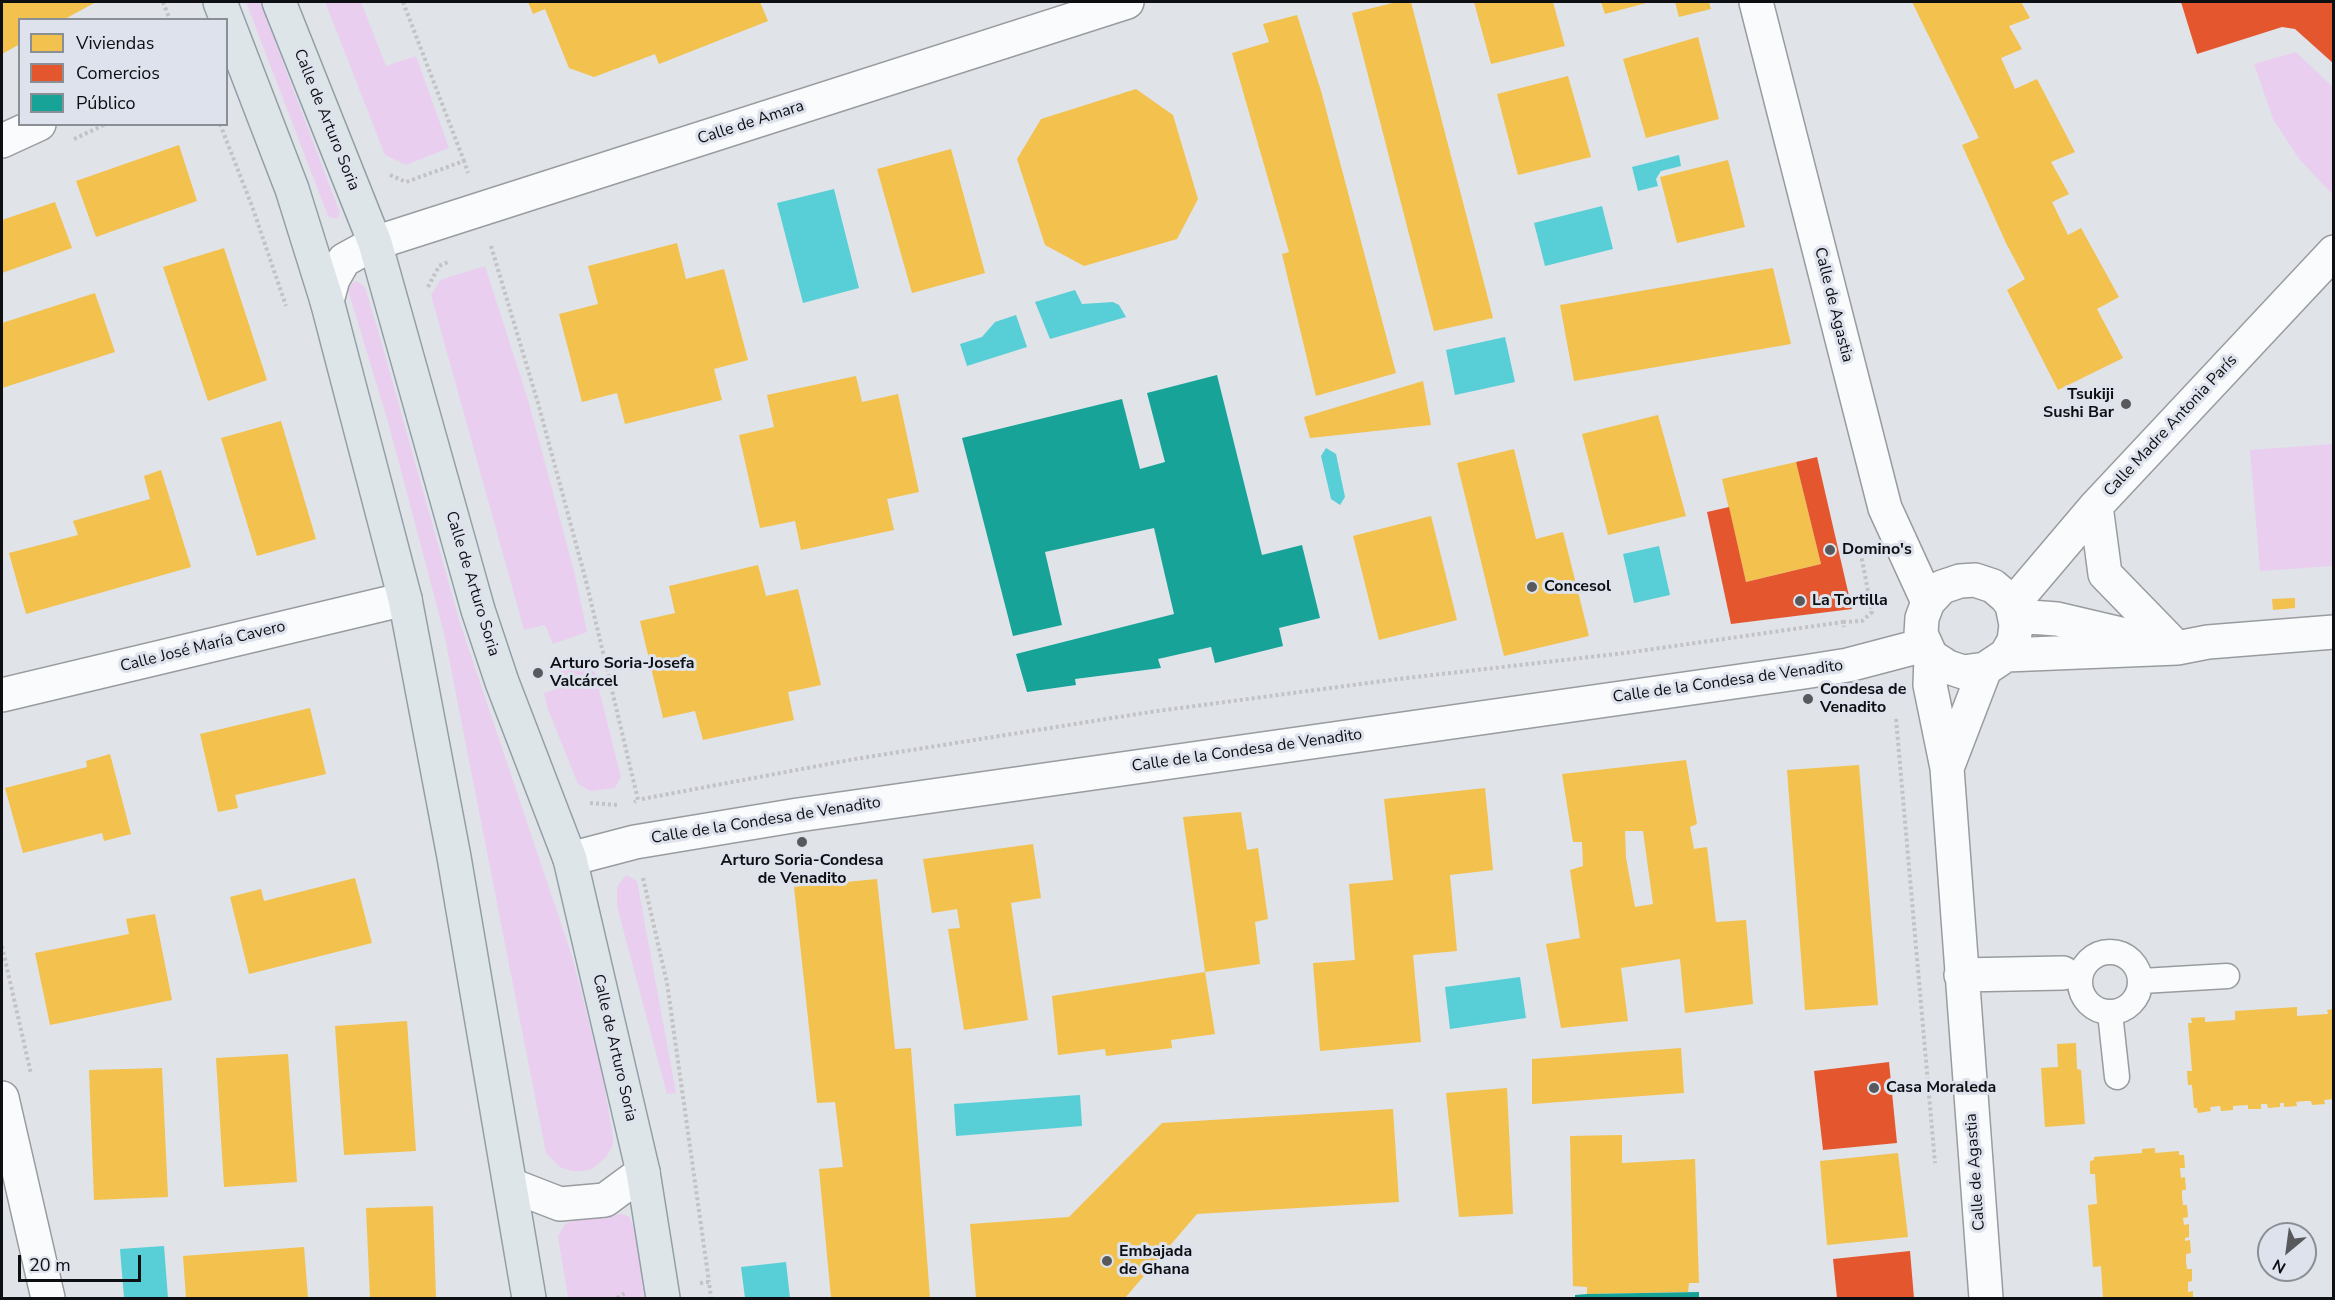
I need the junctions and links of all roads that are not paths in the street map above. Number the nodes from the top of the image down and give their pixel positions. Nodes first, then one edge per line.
1 (220, 2) edge
2 (279, 2) edge
3 (1127, 2) edge
4 (1755, 2) edge
5 (224, 18) edge
6 (228, 31) edge
7 (234, 53) edge
8 (35, 126) edge
9 (2, 141) edge
10 (375, 243) junction
11 (2334, 252) edge
12 (327, 301) junction
13 (2096, 506) junction
14 (405, 599) junction
15 (1928, 602) junction
16 (2014, 611) junction
17 (2334, 632) edge
18 (2177, 648) junction
19 (1927, 650) junction
20 (1995, 662) junction
21 (2, 695) edge
22 (1947, 768) junction
23 (570, 859) junction
24 (1961, 975) junction
25 (2071, 976) junction
26 (2227, 976) dead end
27 (2142, 981) junction
28 (2110, 1013) junction
29 (2117, 1077) dead end
30 (2, 1098) edge
31 (643, 1172) junction
32 (511, 1185) junction
33 (48, 1299) edge
34 (530, 1299) edge
35 (663, 1299) edge
36 (1986, 1299) edge

1 - 5 main road
2 - 10 main road, Calle de Arturo Soria
3 - 10 street, Calle de Amara
4 - 15 street, Calle de Agastia
6 - 7 main road
7 - 12 main road
8 - 9 street
10 - 12 street, Calle de Amara
10 - 23 main road, Calle de Arturo Soria
11 - 13 street, Calle Madre Antonia París
12 - 14 main road
13 - 16 street, Calle Madre Antonia París
13 - 18 street
14 - 21 street, Calle José María Cavero
14 - 32 main road
15 - 16 street
15 - 19 street
16 - 18 street
16 - 20 street
17 - 18 street
18 - 20 street
19 - 20 street
19 - 22 street, Calle de Agastia
19 - 23 street, Calle de la Condesa de Venadito
20 - 22 street, Calle de Agastia
22 - 24 street, Calle de Agastia
23 - 31 main road, Calle de Arturo Soria
24 - 25 street
24 - 36 street, Calle de Agastia
25 - 27 lane
25 - 28 lane
26 - 27 lane
27 - 28 lane
28 - 29 lane
30 - 33 street
31 - 32 street
31 - 35 main road, Calle de Arturo Soria
32 - 34 main road

